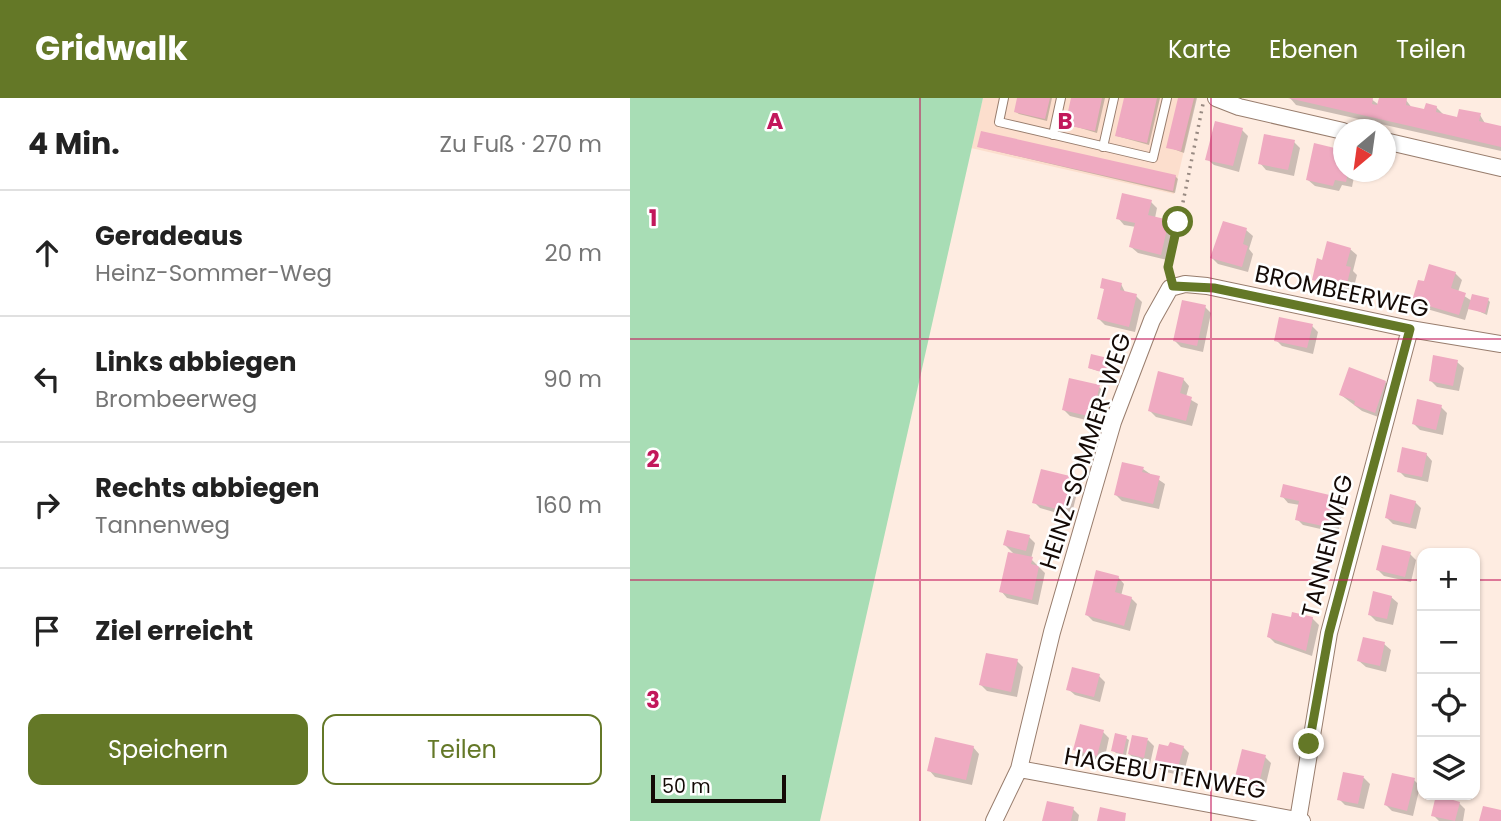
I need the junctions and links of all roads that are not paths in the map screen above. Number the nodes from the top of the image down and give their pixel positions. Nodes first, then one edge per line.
1 (1004, 98) edge
2 (1061, 98) edge
3 (1114, 98) edge
4 (1167, 98) edge
5 (1216, 98) edge
6 (1333, 129) edge
7 (1053, 135) junction
8 (1396, 144) edge
9 (1103, 146) junction
10 (1501, 168) edge
11 (1173, 286) joint
12 (1410, 329) junction
13 (1501, 344) edge
14 (1019, 769) junction
15 (1300, 820) edge
16 (994, 821) edge

1 - 7 lane
2 - 7 lane
3 - 9 lane
4 - 9 lane
5 - 6 street
7 - 9 lane
8 - 10 street
11 - 12 street, BROMBEERWEG
11 - 14 street, HEINZ-SOMMER-WEG
12 - 13 street, BROMBEERWEG
12 - 15 street, TANNENWEG
14 - 15 street, HAGEBUTTENWEG
14 - 16 street, HEINZ-SOMMER-WEG

